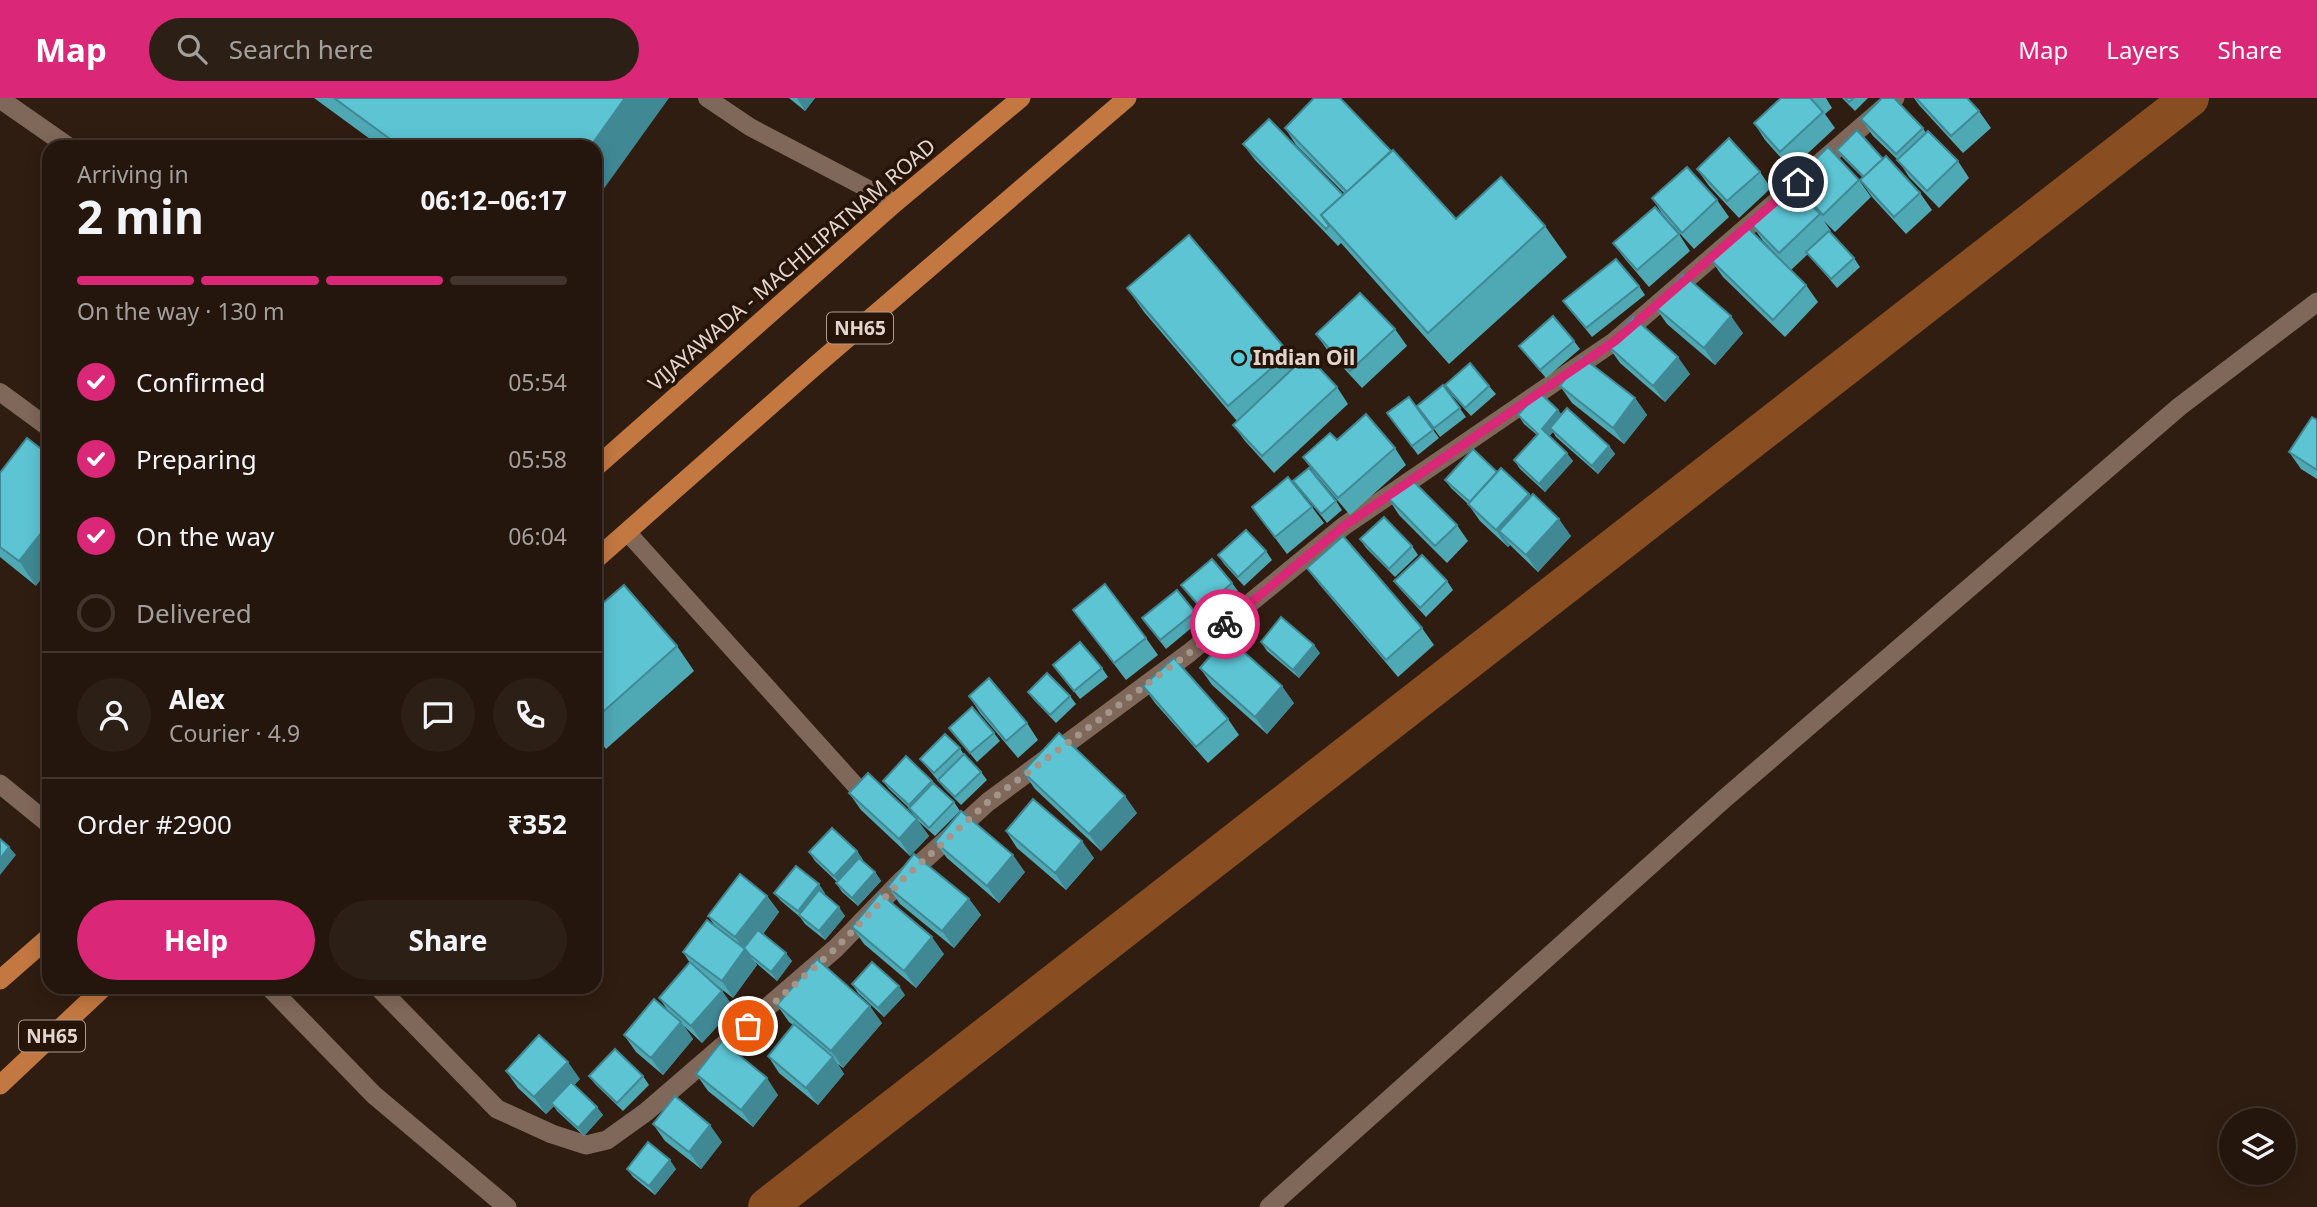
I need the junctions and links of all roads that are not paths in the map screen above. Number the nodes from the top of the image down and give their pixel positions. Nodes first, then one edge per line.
1 (707, 98) edge
2 (1021, 98) edge
3 (1127, 98) edge
4 (1895, 98) edge
5 (0, 99) edge
6 (59, 140) edge
7 (895, 203) junction
8 (2317, 302) edge
9 (0, 392) edge
10 (42, 423) edge
11 (602, 462) edge
12 (628, 533) junction
13 (602, 554) edge
14 (0, 784) edge
15 (855, 785) edge
16 (42, 818) edge
17 (42, 943) edge
18 (0, 980) edge
19 (97, 994) edge
20 (276, 994) edge
21 (385, 994) edge
22 (0, 1085) edge
23 (507, 1207) edge
24 (1269, 1207) edge

1 - 7 lane
2 - 7 highway, VIJAYAWADA - MACHILIPATNAM ROAD
3 - 12 highway, NH65
4 - 21 street
5 - 6 street
7 - 11 highway, VIJAYAWADA - MACHILIPATNAM ROAD
8 - 24 street
9 - 10 lane
12 - 13 highway, NH65
12 - 15 lane
14 - 16 street
17 - 18 highway
19 - 22 highway, NH65
20 - 23 street

